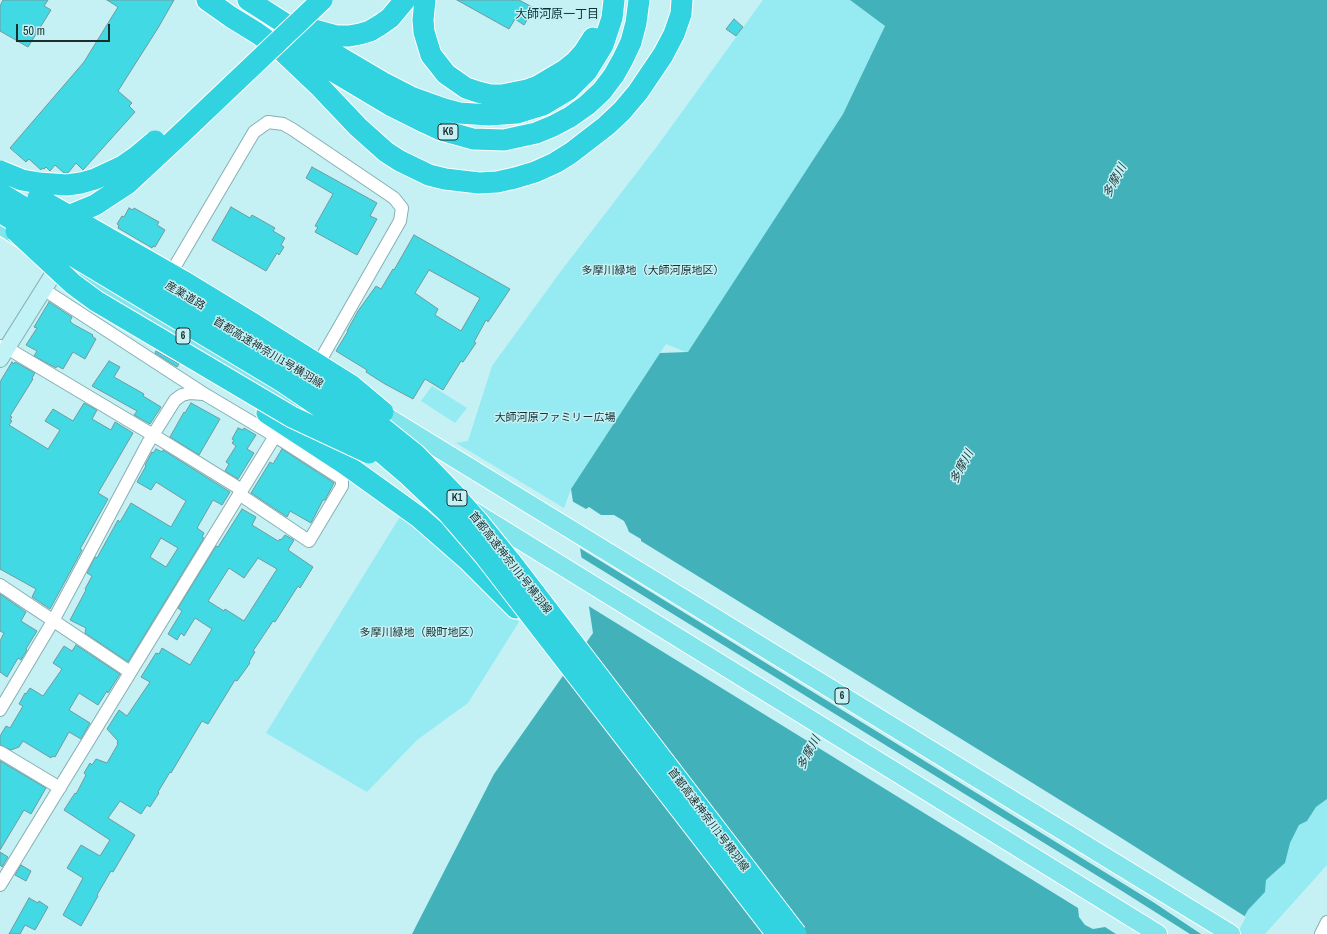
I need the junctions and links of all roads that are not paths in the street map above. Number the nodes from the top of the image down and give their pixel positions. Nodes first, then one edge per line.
1 (207, 0) edge
2 (214, 0) edge
3 (248, 0) edge
4 (253, 0) edge
5 (304, 0) edge
6 (322, 0) edge
7 (406, 0) edge
8 (425, 0) edge
9 (604, 0) edge
10 (614, 0) edge
11 (639, 0) edge
12 (682, 0) edge
13 (0, 171) edge
14 (0, 177) edge
15 (0, 183) edge
16 (0, 193) edge
17 (0, 214) edge
18 (0, 222) edge
19 (0, 225) edge
20 (80, 231) junction
21 (61, 262) junction
22 (164, 284) junction
23 (43, 289) junction
24 (2, 351) edge
25 (323, 378) junction
26 (206, 395) junction
27 (306, 410) junction
28 (153, 435) junction
29 (275, 436) junction
30 (430, 489) junction
31 (241, 492) junction
32 (480, 524) junction
33 (0, 585) edge
34 (53, 621) junction
35 (564, 657) junction
36 (130, 672) junction
37 (0, 710) edge
38 (0, 752) edge
39 (60, 788) junction
40 (0, 885) edge
41 (1327, 922) edge
42 (777, 934) edge
43 (796, 934) edge
44 (1158, 934) edge
45 (1231, 934) edge
46 (1321, 934) edge

1 - 12 highway
2 - 11 highway, K6
3 - 10 highway, K6
4 - 7 highway
5 - 13 highway, bridge
6 - 18 highway, bridge
8 - 9 highway
14 - 32 highway, bridge
15 - 20 main road, 産業道路 / 6
16 - 32 highway, 首都高速神奈川1号横羽線 / K1, bridge
17 - 30 highway, 首都高速神奈川1号横羽線 / K1, bridge
17 - 30 highway, bridge
19 - 21 main road, 6
20 - 21 street
20 - 22 main road, 産業道路 / 6
21 - 23 street
21 - 27 main road, 6
21 - 35 highway, bridge
22 - 25 main road, 産業道路 / 6
22 - 25 street
23 - 24 street
23 - 26 street
24 - 28 street
25 - 27 street
25 - 45 main road, 産業道路 / 6
26 - 28 street
26 - 29 street
27 - 30 main road, 6
28 - 31 street
28 - 34 street
29 - 31 street
29 - 31 street
30 - 35 highway, 首都高速神奈川1号横羽線 / K1, bridge
30 - 44 main road, 6, bridge
31 - 36 street
32 - 43 highway, 首都高速神奈川1号横羽線 / K1, bridge
33 - 34 street
34 - 36 street
34 - 37 street
35 - 42 highway, 首都高速神奈川1号横羽線 / K1, bridge
36 - 39 street
38 - 39 street
39 - 40 street
41 - 46 street

